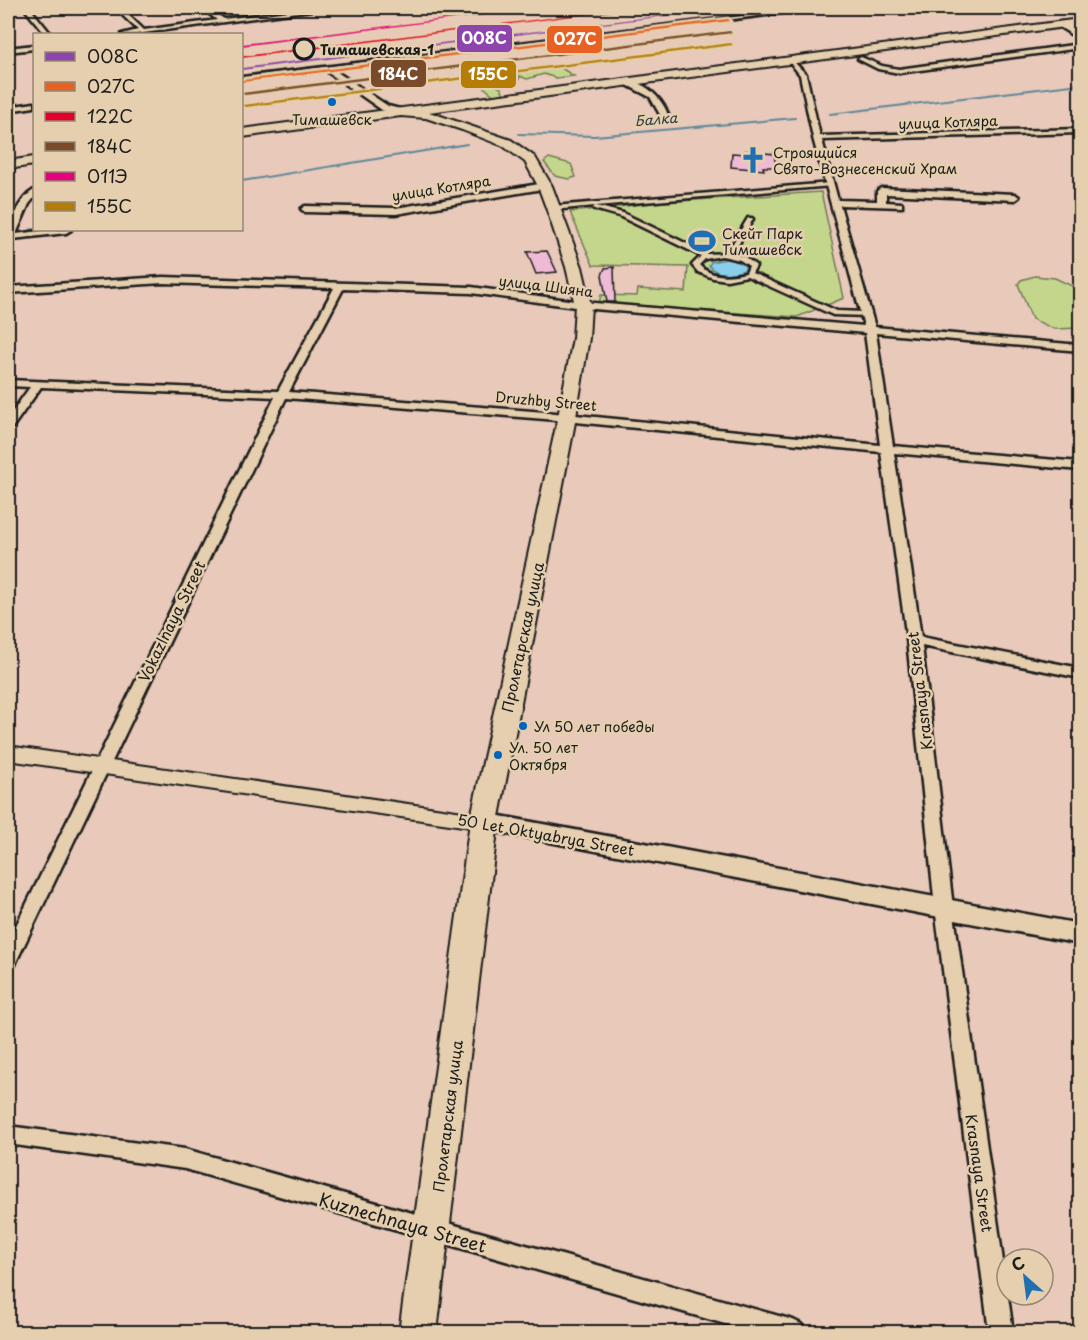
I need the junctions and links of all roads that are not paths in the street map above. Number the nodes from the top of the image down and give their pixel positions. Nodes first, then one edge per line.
1 (27, 8) edge
2 (118, 8) edge
3 (205, 8) edge
4 (324, 8) edge
5 (818, 8) edge
6 (295, 9) edge
7 (222, 21) junction
8 (1080, 22) edge
9 (1061, 25) junction
10 (143, 32) junction
11 (47, 33) edge
12 (134, 33) edge
13 (1080, 37) edge
14 (1080, 46) edge
15 (33, 47) edge
16 (8, 51) edge
17 (861, 59) dead end
18 (790, 62) junction
19 (328, 69) junction
20 (243, 79) edge
21 (630, 83) junction
22 (33, 105) edge
23 (8, 109) edge
24 (401, 112) junction
25 (468, 115) junction
26 (666, 118) dead end
27 (1080, 130) edge
28 (243, 133) edge
29 (817, 138) junction
30 (33, 161) edge
31 (8, 165) edge
32 (830, 185) junction
33 (33, 194) edge
34 (1015, 197) dead end
35 (551, 202) junction
36 (834, 202) junction
37 (882, 204) junction
38 (898, 205) dead end
39 (305, 209) dead end
40 (21, 212) junction
41 (8, 214) edge
42 (750, 219) dead end
43 (60, 231) edge
44 (9, 239) edge
45 (729, 255) junction
46 (708, 256) junction
47 (744, 275) junction
48 (340, 286) junction
49 (8, 290) edge
50 (583, 305) junction
51 (868, 322) junction
52 (845, 327) junction
53 (1080, 348) edge
54 (8, 383) edge
55 (38, 384) junction
56 (282, 394) junction
57 (567, 417) junction
58 (8, 426) edge
59 (886, 451) junction
60 (1080, 466) edge
61 (914, 640) junction
62 (1080, 673) edge
63 (8, 753) edge
64 (100, 766) junction
65 (484, 822) junction
66 (944, 906) junction
67 (1080, 934) edge
68 (8, 960) edge
69 (8, 1135) edge
70 (433, 1231) junction
71 (418, 1332) edge
72 (793, 1332) edge
73 (1002, 1332) edge

1 - 11 street
2 - 10 street
3 - 7 street
4 - 6 street
5 - 19 street
6 - 7 street
7 - 10 street
8 - 9 main road
9 - 13 main road
9 - 18 main road
10 - 12 street
14 - 17 street
15 - 16 street
18 - 21 main road
18 - 29 street, Krasnaya Street
19 - 20 street
19 - 24 street
21 - 25 main road
21 - 26 street
22 - 23 street
24 - 25 main road, Пролетарская улица
24 - 28 main road, Пролетарская улица
25 - 35 main road, Пролетарская улица
27 - 29 street, улица Котляра
29 - 32 street, Krasnaya Street
30 - 31 main road
32 - 35 street
32 - 36 street, Krasnaya Street
33 - 40 street
34 - 37 street
35 - 39 street, улица Котляра
35 - 46 street
35 - 50 main road, Пролетарская улица
36 - 37 street
36 - 51 street, Krasnaya Street
37 - 38 street
40 - 41 street
40 - 44 street
42 - 45 street
43 - 44 street
45 - 46 street
45 - 47 street
46 - 47 street
47 - 51 street
47 - 52 street
48 - 49 street, улица Шияна
48 - 50 street, улица Шияна
48 - 56 street, Vokazlnaya Street
50 - 52 street, улица Шияна
50 - 57 main road, Пролетарская улица
51 - 52 street, улица Шияна
51 - 53 street, улица Шияна
51 - 59 street, Krasnaya Street
54 - 55 street, Druzhby Street
55 - 56 street, Druzhby Street
55 - 58 street
56 - 57 street, Druzhby Street
56 - 64 street, Vokazlnaya Street
57 - 59 street, Druzhby Street
57 - 65 main road, Пролетарская улица
59 - 60 street, Druzhby Street
59 - 61 street, Krasnaya Street
61 - 62 street
61 - 66 street, Krasnaya Street
63 - 64 street, 50 Let Oktyabrya Street
64 - 65 street, 50 Let Oktyabrya Street
64 - 68 street, Vokazlnaya Street
65 - 66 main road, 50 Let Oktyabrya Street
65 - 70 main road, Пролетарская улица
66 - 67 main road, 50 Let Oktyabrya Street
66 - 73 street, Krasnaya Street
69 - 70 street, Kuznechnaya Street
70 - 71 main road, Пролетарская улица
70 - 72 street, Kuznechnaya Street

